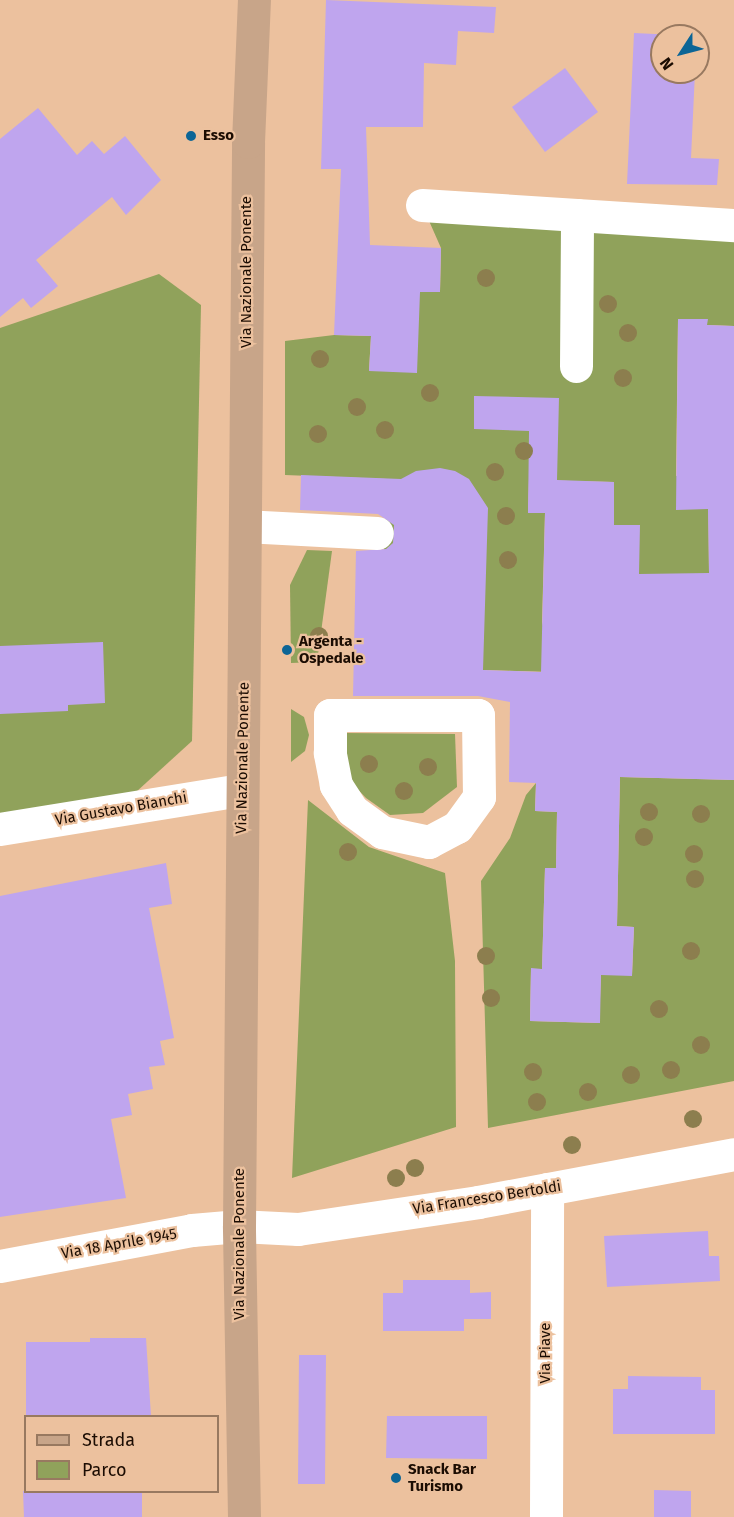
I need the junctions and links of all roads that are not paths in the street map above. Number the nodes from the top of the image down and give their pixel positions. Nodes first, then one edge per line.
1 (254, 0) edge
2 (422, 205) dead end
3 (577, 215) junction
4 (734, 225) edge
5 (576, 366) dead end
6 (245, 526) junction
7 (377, 533) dead end
8 (242, 790) junction
9 (456, 827) joint
10 (0, 829) edge
11 (734, 1154) edge
12 (547, 1189) junction
13 (239, 1226) junction
14 (0, 1266) edge
15 (244, 1517) edge
16 (546, 1517) edge

1 - 6 main road, Via Nazionale Ponente
2 - 3 street
3 - 4 street
3 - 5 street
6 - 7 street
6 - 8 main road, Via Nazionale Ponente
8 - 10 street, Via Gustavo Bianchi
8 - 13 main road, Via Nazionale Ponente
9 - 9 street
11 - 12 street, Via Francesco Bertoldi
12 - 13 street, Via Francesco Bertoldi
12 - 16 street, Via Piave
13 - 14 street, Via 18 Aprile 1945
13 - 15 main road, Via Nazionale Ponente

